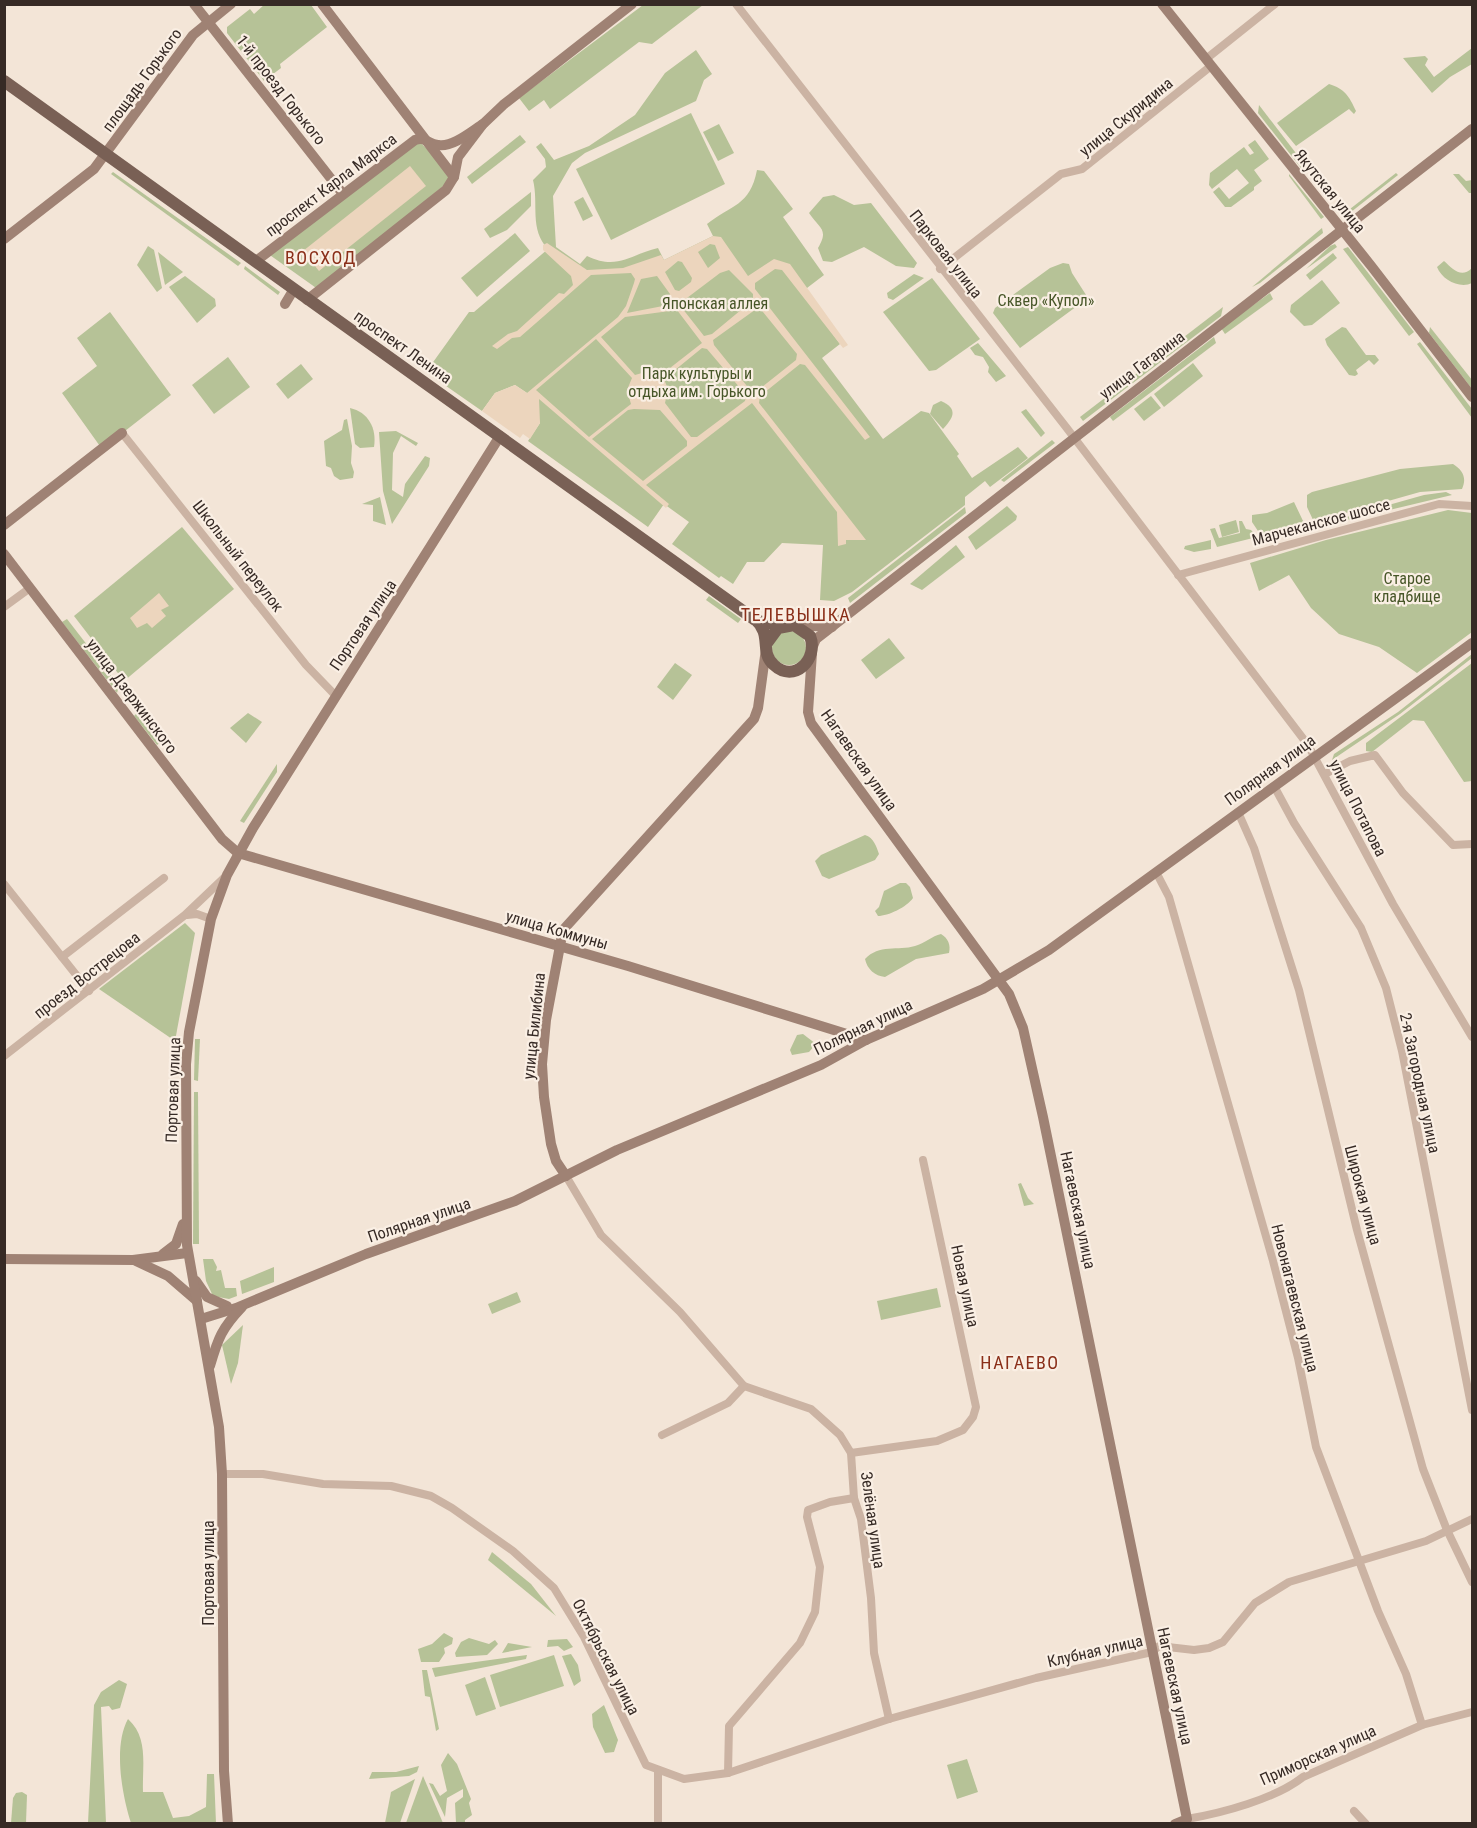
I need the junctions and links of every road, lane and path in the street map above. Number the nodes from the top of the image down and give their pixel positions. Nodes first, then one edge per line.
1 (194, 4) edge
2 (231, 4) edge
3 (322, 4) edge
4 (632, 4) edge
5 (736, 4) edge
6 (1162, 4) edge
7 (1275, 4) edge
8 (208, 22) junction
9 (1208, 63) junction
10 (4, 81) edge
11 (483, 124) junction
12 (1473, 129) edge
13 (427, 139) junction
14 (107, 153) junction
15 (454, 177) junction
16 (344, 194) junction
17 (1342, 230) junction
18 (4, 239) edge
19 (256, 261) junction
20 (940, 269) junction
21 (294, 289) junction
22 (307, 300) junction
23 (285, 304) dead end
24 (1473, 397) edge
25 (122, 433) joint
26 (500, 436) junction
27 (1074, 438) junction
28 (1473, 506) edge
29 (4, 525) edge
30 (4, 554) edge
31 (1178, 575) junction
32 (30, 588) junction
33 (4, 607) edge
34 (754, 619) junction
35 (791, 625) junction
36 (832, 627) junction
37 (1473, 644) edge
38 (766, 646) junction
39 (812, 649) junction
40 (788, 671) junction
41 (761, 690) junction
42 (810, 693) junction
43 (335, 695) junction
44 (1316, 756) junction
45 (1325, 774) junction
46 (1274, 786) junction
47 (1238, 812) junction
48 (1473, 844) edge
49 (238, 853) junction
50 (1156, 872) junction
51 (227, 875) junction
52 (164, 878) dead end
53 (6, 888) edge
54 (185, 915) junction
55 (211, 919) junction
56 (559, 946) junction
57 (62, 957) junction
58 (998, 980) junction
59 (89, 992) junction
60 (1473, 1037) edge
61 (866, 1040) junction
62 (4, 1056) edge
63 (923, 1160) dead end
64 (566, 1176) junction
65 (186, 1209) junction
66 (188, 1253) junction
67 (154, 1257) junction
68 (4, 1259) edge
69 (133, 1260) junction
70 (191, 1274) junction
71 (197, 1301) junction
72 (245, 1305) junction
73 (227, 1306) junction
74 (201, 1319) junction
75 (209, 1368) junction
76 (744, 1386) junction
77 (1473, 1410) edge
78 (973, 1417) joint
79 (662, 1436) dead end
80 (851, 1453) junction
81 (222, 1474) junction
82 (854, 1498) junction
83 (1473, 1519) edge
84 (1447, 1530) junction
85 (1358, 1560) junction
86 (1473, 1582) edge
87 (1152, 1652) junction
88 (1473, 1712) edge
89 (889, 1719) junction
90 (1422, 1725) junction
91 (658, 1770) junction
92 (728, 1773) junction
93 (699, 1778) joint
94 (1354, 1811) dead end
95 (1187, 1822) edge
96 (228, 1824) edge
97 (658, 1824) edge
98 (1175, 1824) edge
99 (1366, 1824) edge

1 - 8 street, 1-й проезд Горького
2 - 8 street, площадь Горького
3 - 13 street
4 - 11 street, проспект Карла Маркса
5 - 20 street, Парковая улица
6 - 9 street, Якутская улица
7 - 9 street, улица Скуридина
8 - 14 street, площадь Горького
8 - 16 street, 1-й проезд Горького
9 - 17 street, Якутская улица
9 - 20 street, улица Скуридина
10 - 14 main road, проспект Ленина
11 - 13 street, проспект Карла Маркса
11 - 15 street, проспект Карла Маркса
12 - 17 street, улица Гагарина
13 - 15 street
13 - 16 street, проспект Карла Маркса
14 - 18 street, площадь Горького
14 - 19 main road, проспект Ленина
15 - 22 street, проспект Карла Маркса
16 - 19 street, проспект Карла Маркса
17 - 24 street, Якутская улица
17 - 27 street, улица Гагарина
19 - 21 main road, проспект Ленина
20 - 27 street, Парковая улица
21 - 22 main road, проспект Ленина
21 - 23 street
22 - 26 main road, проспект Ленина
25 - 29 street
25 - 43 street, Школьный переулок
26 - 34 main road, проспект Ленина
26 - 43 street, Портовая улица
27 - 31 street, Парковая улица
27 - 36 street, улица Гагарина
28 - 31 street, Марчеканское шоссе
30 - 32 street, улица Дзержинского
31 - 44 street, улица Потапова
32 - 33 street
32 - 49 street, улица Дзержинского
34 - 35 main road, проспект Ленина
34 - 38 main road
35 - 36 street
35 - 38 main road
35 - 39 main road
36 - 39 street, улица Гагарина
37 - 44 street, Полярная улица
38 - 40 main road
38 - 41 street, улица Билибина
39 - 40 main road
39 - 42 street
40 - 41 street
40 - 42 street, Нагаевская улица
41 - 56 street, улица Билибина
42 - 58 street, Нагаевская улица
43 - 49 street, Портовая улица
44 - 45 street, улица Потапова
44 - 46 street, Полярная улица
45 - 48 street
45 - 60 street, улица Потапова
46 - 47 street, Полярная улица
46 - 77 street, 2-я Загородная улица
47 - 50 street, Полярная улица
47 - 84 street, Широкая улица
49 - 51 street, Портовая улица
49 - 56 street, улица Коммуны
50 - 58 street, Полярная улица
50 - 85 street, Новонагаевская улица
51 - 54 street, проезд Вострецова
51 - 55 street, Портовая улица
52 - 57 street
53 - 57 street
54 - 55 street
54 - 59 street, проезд Вострецова
55 - 65 street, Портовая улица
56 - 61 street, улица Коммуны
56 - 64 street, улица Билибина
57 - 59 street
58 - 61 street, Полярная улица
58 - 87 street, Нагаевская улица
59 - 62 street, проезд Вострецова
61 - 64 street, Полярная улица
63 - 78 street, Новая улица
64 - 72 street, Полярная улица
64 - 76 street, улица Билибина
65 - 66 street, Портовая улица
65 - 67 street
66 - 67 street
66 - 70 street, Портовая улица
67 - 69 street
68 - 69 street
69 - 71 street
70 - 71 street, Портовая улица
70 - 73 street
71 - 73 street
71 - 74 street, Портовая улица
72 - 73 street
72 - 74 street, Полярная улица
72 - 75 street
74 - 75 street, Портовая улица
75 - 81 street, Портовая улица
76 - 79 street
76 - 80 street
78 - 80 street, Зелёная улица
80 - 82 street, Зелёная улица
81 - 91 street, Октябрьская улица
81 - 96 street, Портовая улица
82 - 89 street, Зелёная улица
82 - 92 street
83 - 84 street, Клубная улица
84 - 85 street, Клубная улица
84 - 86 street, Широкая улица
85 - 87 street, Клубная улица
85 - 90 street, Новонагаевская улица
87 - 89 street, Клубная улица
87 - 95 street, Нагаевская улица
88 - 90 street, Приморская улица
89 - 92 street, Клубная улица
90 - 95 street, Приморская улица
91 - 93 street, Октябрьская улица
91 - 97 street
92 - 93 street, Клубная улица
94 - 99 street
95 - 98 street, Приморская улица

